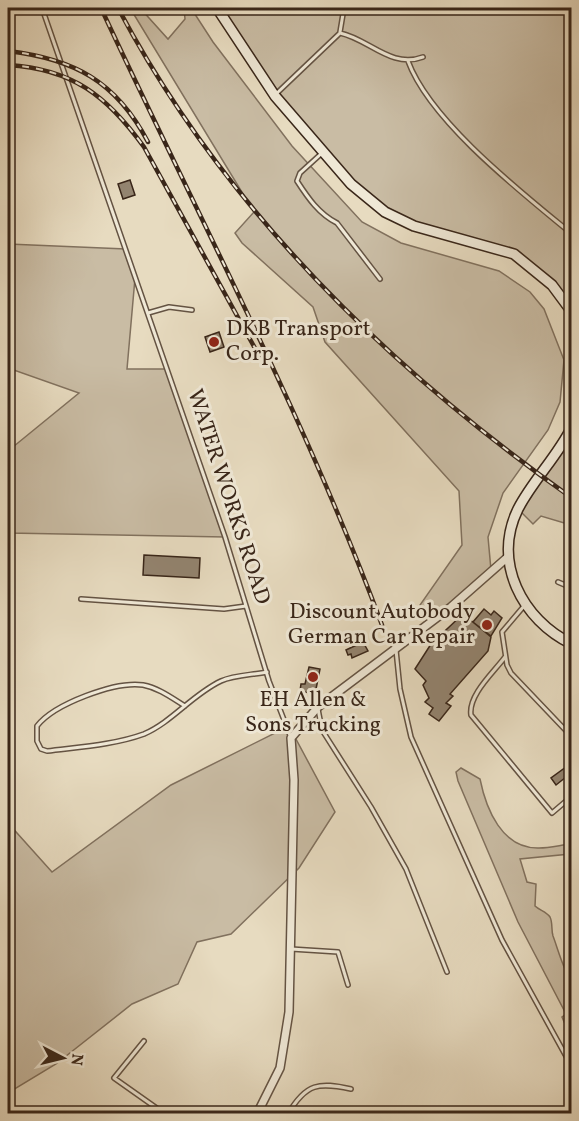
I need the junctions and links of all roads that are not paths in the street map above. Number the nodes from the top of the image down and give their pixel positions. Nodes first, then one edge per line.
1 (42, 8) edge
2 (217, 8) edge
3 (344, 8) edge
4 (340, 33) junction
5 (423, 57) dead end
6 (408, 61) junction
7 (275, 96) junction
8 (323, 152) junction
9 (572, 234) edge
10 (380, 279) dead end
11 (192, 310) dead end
12 (572, 312) edge
13 (148, 314) junction
14 (572, 427) edge
15 (509, 556) junction
16 (558, 582) dead end
17 (572, 588) edge
18 (81, 598) dead end
19 (246, 606) junction
20 (524, 606) junction
21 (572, 644) edge
22 (396, 648) junction
23 (572, 653) edge
24 (505, 657) junction
25 (572, 660) edge
26 (267, 672) junction
27 (185, 706) junction
28 (318, 707) junction
29 (572, 737) edge
30 (291, 738) junction
31 (572, 796) edge
32 (289, 948) junction
33 (447, 972) dead end
34 (348, 985) dead end
35 (144, 1041) dead end
36 (572, 1067) edge
37 (351, 1089) dead end
38 (165, 1113) edge
39 (257, 1113) edge
40 (288, 1113) edge

1 - 13 lane, WATER WORKS ROAD
2 - 7 main road
3 - 4 lane
4 - 6 lane
4 - 7 lane
5 - 6 lane
6 - 9 lane
7 - 8 main road
8 - 10 lane
8 - 12 main road
11 - 13 lane
13 - 19 lane, WATER WORKS ROAD
14 - 15 main road
15 - 20 main road
15 - 22 street
16 - 17 lane
18 - 19 lane
19 - 26 lane, WATER WORKS ROAD
20 - 21 main road
20 - 24 lane
22 - 28 street
22 - 36 lane
23 - 25 lane
24 - 29 lane
24 - 31 lane
26 - 27 lane
26 - 30 lane, WATER WORKS ROAD
27 - 27 lane
28 - 30 street
28 - 33 lane
30 - 32 street, WATER WORKS ROAD
32 - 34 lane
32 - 39 street, WATER WORKS ROAD
35 - 38 lane
37 - 40 lane

